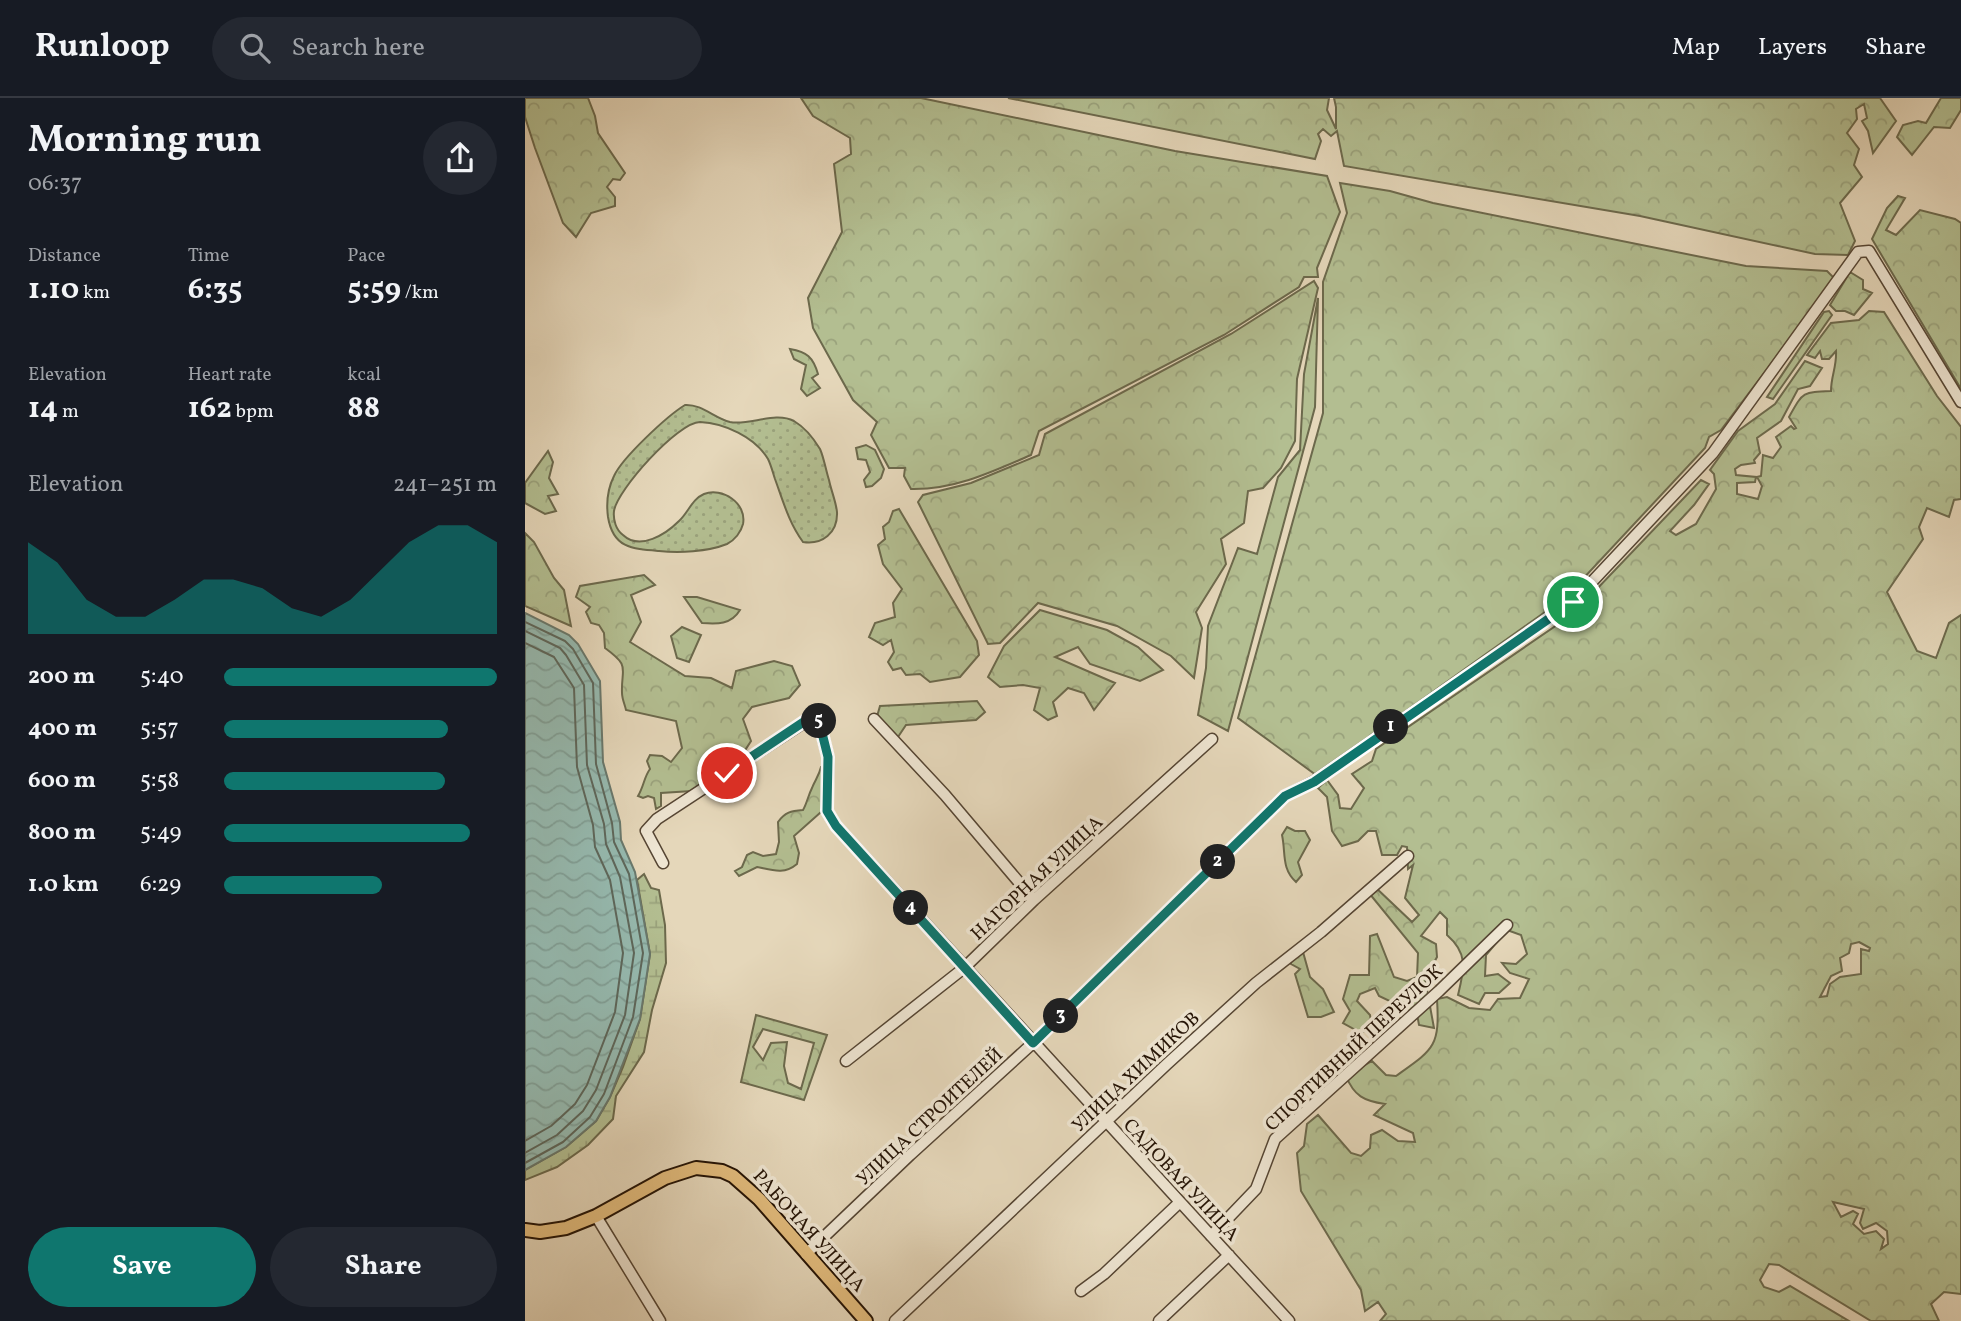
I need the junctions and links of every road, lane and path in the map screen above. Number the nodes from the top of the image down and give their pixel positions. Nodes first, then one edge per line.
1 (1961, 402) edge
2 (874, 719) dead end
3 (1212, 739) dead end
4 (1408, 856) dead end
5 (663, 863) dead end
6 (1034, 900) junction
7 (1507, 925) dead end
8 (964, 968) junction
9 (1033, 1043) junction
10 (846, 1061) dead end
11 (1106, 1122) junction
12 (1180, 1202) junction
13 (596, 1216) junction
14 (525, 1230) edge
15 (1211, 1237) junction
16 (806, 1254) junction
17 (1229, 1255) junction
18 (1081, 1291) dead end
19 (660, 1321) edge
20 (866, 1321) edge
21 (895, 1321) edge
22 (1159, 1321) edge
23 (1289, 1321) edge

1 - 9 street, УЛИЦА СТРОИТЕЛЕЙ
2 - 6 street
3 - 6 street, НАГОРНАЯ УЛИЦА
4 - 11 street, УЛИЦА ХИМИКОВ
5 - 8 street, САДОВАЯ УЛИЦА
6 - 8 street, НАГОРНАЯ УЛИЦА
7 - 15 street, СПОРТИВНЫЙ ПЕРЕУЛОК
8 - 9 street, САДОВАЯ УЛИЦА
8 - 10 street, НАГОРНАЯ УЛИЦА
9 - 11 street, САДОВАЯ УЛИЦА
9 - 16 street, УЛИЦА СТРОИТЕЛЕЙ
11 - 12 street, САДОВАЯ УЛИЦА
11 - 21 street, УЛИЦА ХИМИКОВ
12 - 15 street, САДОВАЯ УЛИЦА
12 - 18 street
13 - 14 main road, РАБОЧАЯ УЛИЦА
13 - 16 main road, РАБОЧАЯ УЛИЦА
13 - 19 street
15 - 17 street, САДОВАЯ УЛИЦА
16 - 20 main road, РАБОЧАЯ УЛИЦА
17 - 22 street
17 - 23 street, САДОВАЯ УЛИЦА

